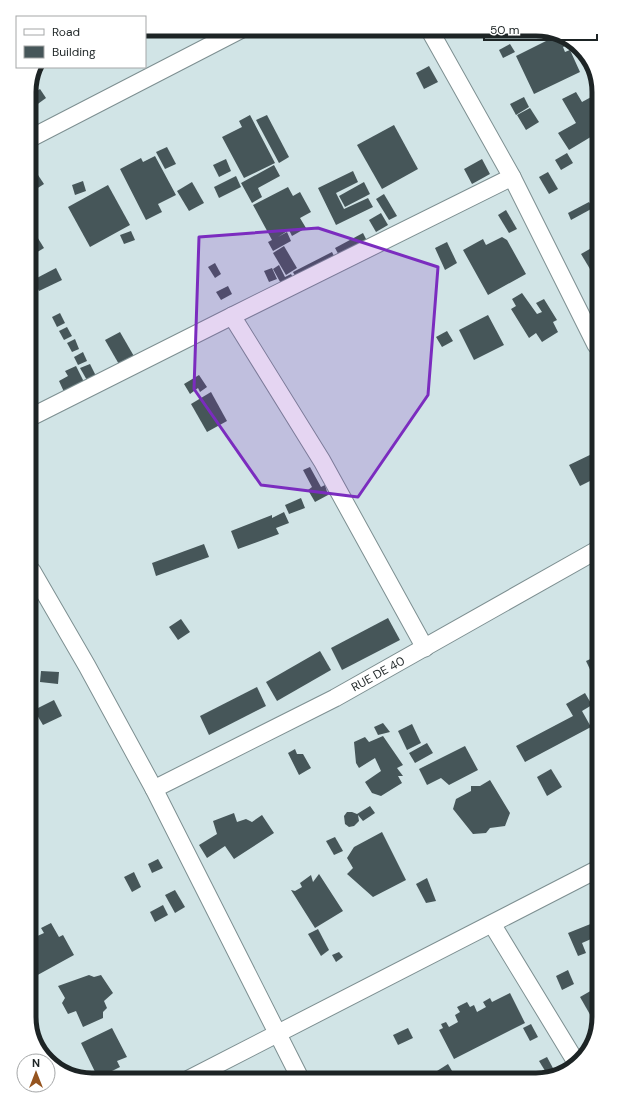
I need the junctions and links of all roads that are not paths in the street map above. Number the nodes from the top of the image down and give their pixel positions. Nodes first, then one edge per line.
1 (228, 36) edge
2 (433, 36) edge
3 (36, 135) edge
4 (512, 177) junction
5 (232, 316) junction
6 (592, 337) edge
7 (36, 414) edge
8 (592, 552) edge
9 (36, 578) edge
10 (425, 648) junction
11 (154, 789) junction
12 (592, 872) edge
13 (492, 924) junction
14 (278, 1034) junction
15 (574, 1058) edge
16 (201, 1073) edge
17 (298, 1073) edge

1 - 3 street
2 - 4 street
4 - 5 street
4 - 6 street
5 - 7 street
5 - 10 street
8 - 10 street, RUE DE 40
9 - 11 street
10 - 11 street, RUE DE 40
11 - 14 street
12 - 13 street
13 - 14 street
13 - 15 street
14 - 16 street
14 - 17 street

